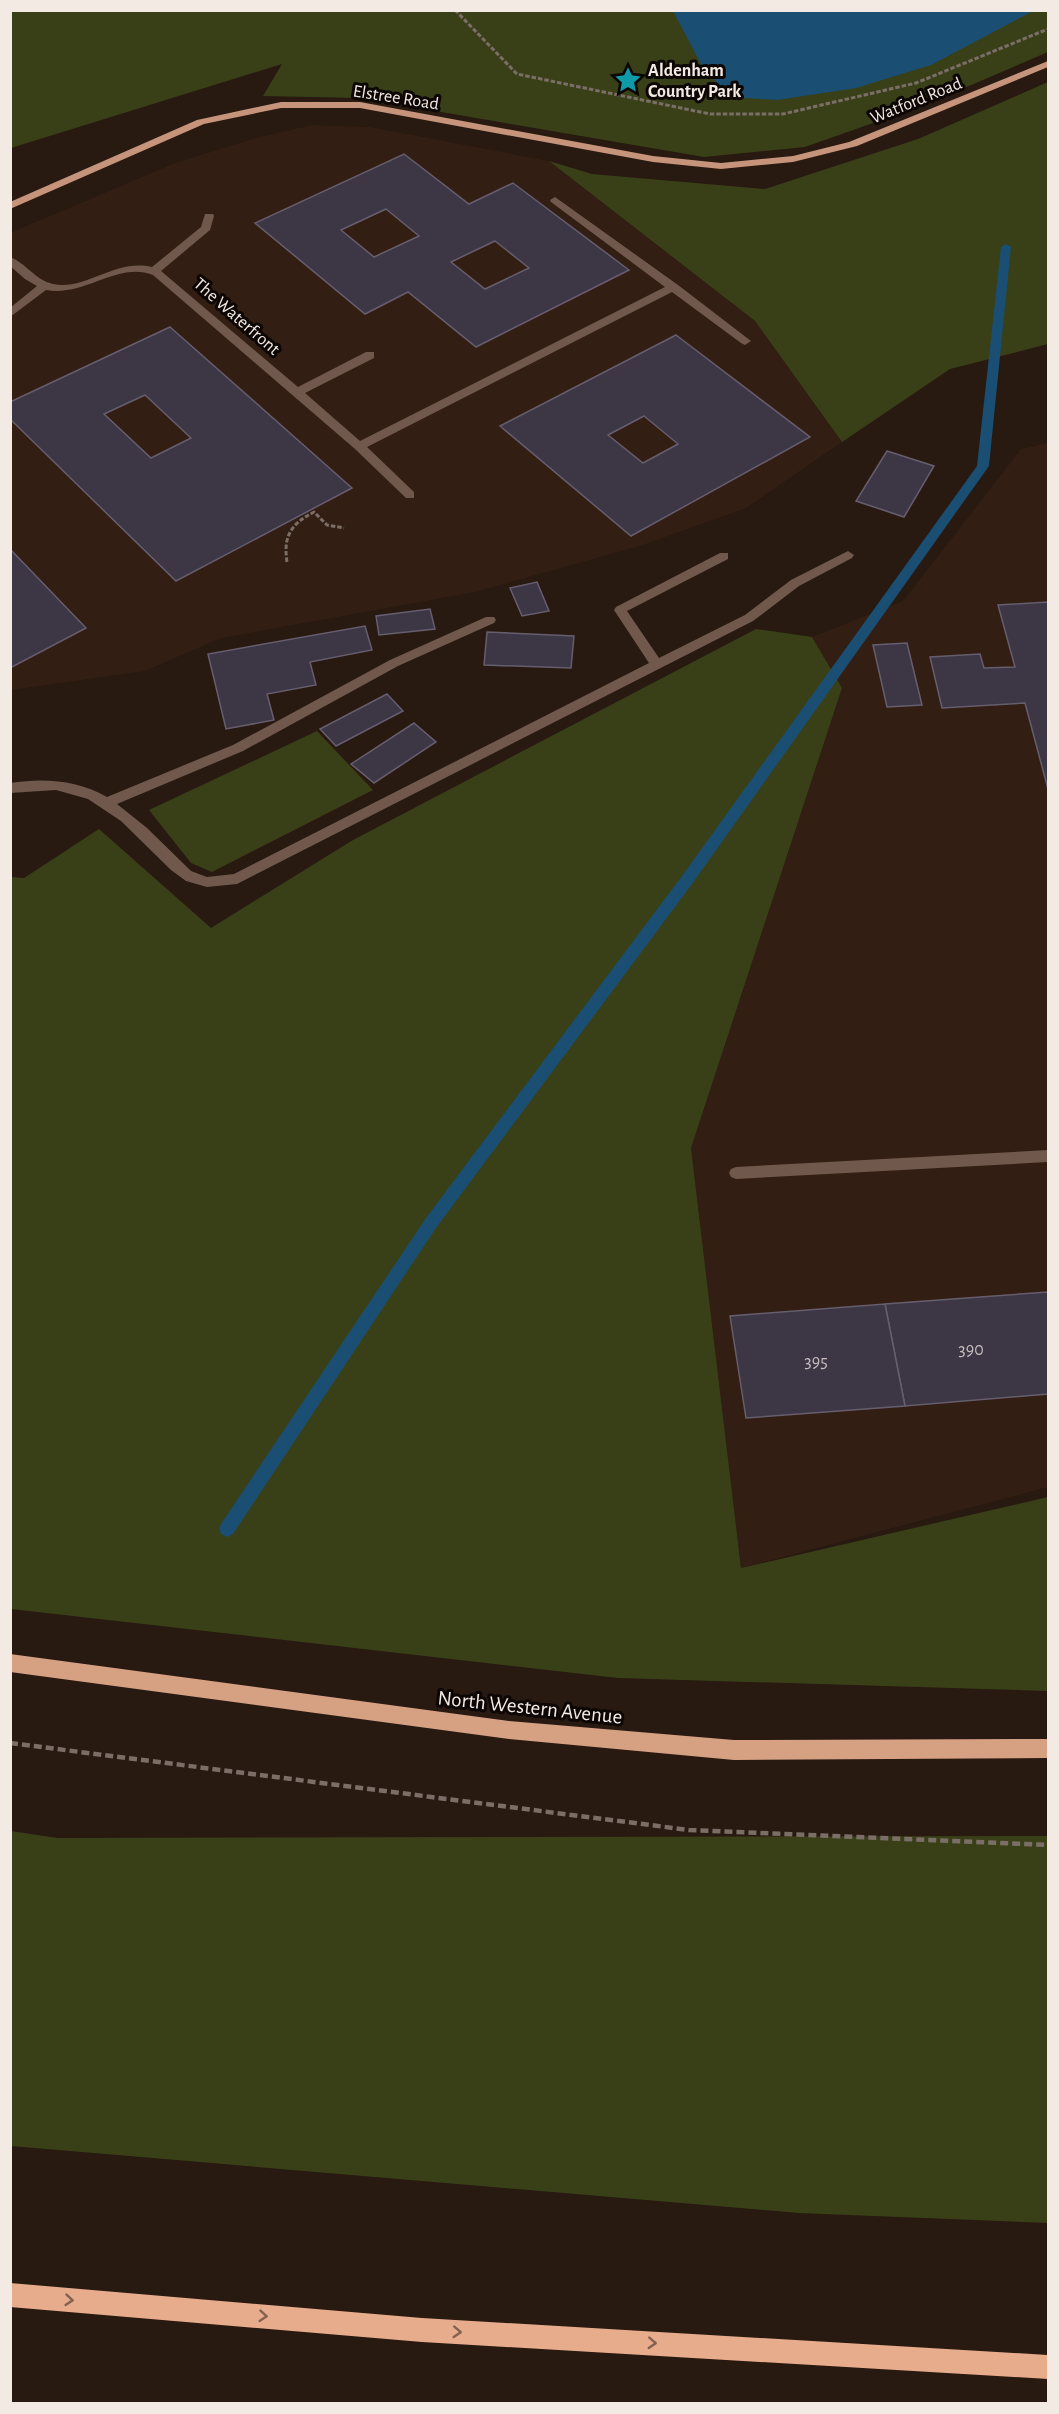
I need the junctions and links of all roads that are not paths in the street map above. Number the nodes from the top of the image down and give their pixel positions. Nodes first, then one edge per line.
1 (1048, 64) edge
2 (793, 159) joint
3 (555, 200) dead end
4 (10, 206) edge
5 (209, 216) dead end
6 (10, 260) edge
7 (154, 271) junction
8 (45, 285) junction
9 (674, 287) junction
10 (10, 314) edge
11 (745, 341) dead end
12 (370, 355) dead end
13 (297, 392) junction
14 (359, 446) junction
15 (410, 495) dead end
16 (848, 555) dead end
17 (724, 556) dead end
18 (490, 620) dead end
19 (657, 664) junction
20 (10, 788) edge
21 (108, 802) junction
22 (1048, 1156) edge
23 (736, 1173) dead end
24 (10, 1663) edge
25 (1048, 1749) edge
26 (10, 2295) edge
27 (1048, 2367) edge

1 - 2 main road, Watford Road
2 - 4 main road, Elstree Road
3 - 9 lane
5 - 7 lane
6 - 8 lane
7 - 8 lane
7 - 13 lane, The Waterfront
8 - 10 lane
9 - 11 lane
9 - 14 lane
12 - 13 lane
13 - 14 lane, The Waterfront
14 - 15 lane, The Waterfront
16 - 19 lane
17 - 19 lane
18 - 21 lane
19 - 21 lane
20 - 21 lane
22 - 23 lane
24 - 25 highway, North Western Avenue
26 -> 27 highway

